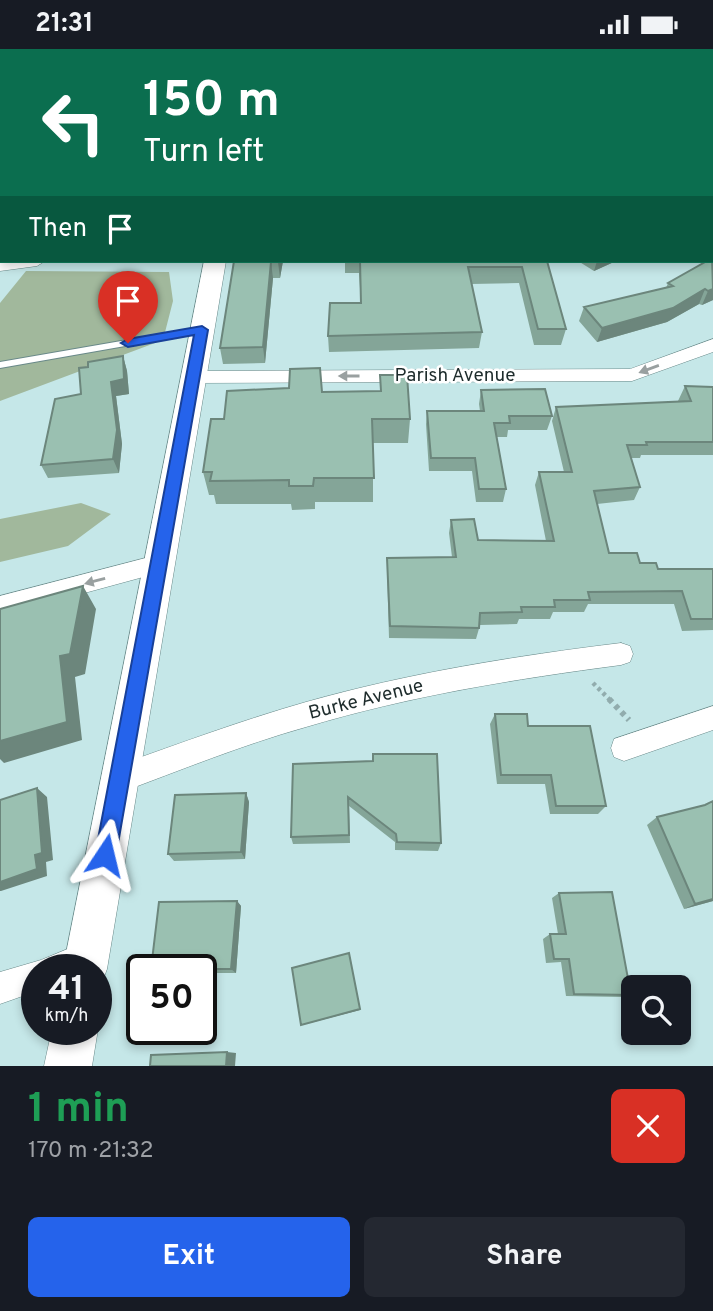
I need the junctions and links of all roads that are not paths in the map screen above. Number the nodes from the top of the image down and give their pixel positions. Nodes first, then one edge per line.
1 (22, 263) edge
2 (215, 263) edge
3 (0, 266) edge
4 (202, 330) junction
5 (713, 345) edge
6 (0, 365) edge
7 (192, 377) junction
8 (161, 563) junction
9 (0, 606) edge
10 (621, 654) dead end
11 (713, 718) edge
12 (636, 743) road end
13 (119, 779) junction
14 (88, 954) edge
15 (21, 981) edge
16 (0, 988) edge
17 (72, 1045) edge
18 (68, 1066) edge

1 - 3 street
2 - 4 main road
4 - 6 lane
4 - 7 main road
5 -> 7 street, Parish Avenue
7 - 8 main road
8 -> 9 street
8 - 13 main road
10 - 13 street, Burke Avenue
11 - 12 street
13 - 14 main road
15 - 16 street
17 - 18 main road

